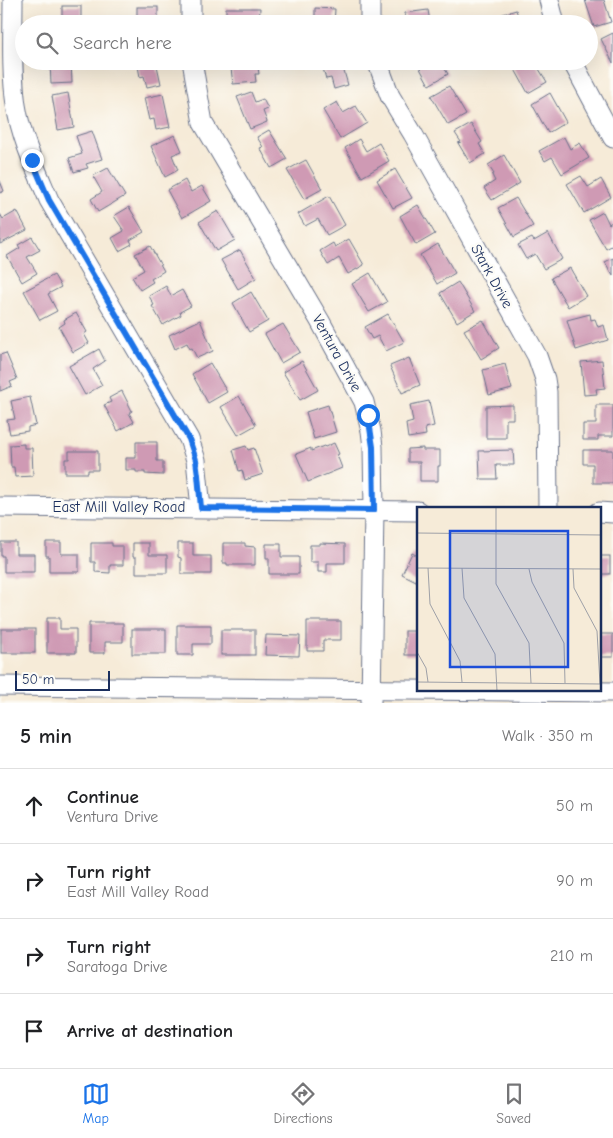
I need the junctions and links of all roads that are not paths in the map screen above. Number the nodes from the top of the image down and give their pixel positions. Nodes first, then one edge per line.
1 (13, 0) edge
2 (191, 0) edge
3 (370, 0) edge
4 (549, 0) edge
5 (191, 15) edge
6 (370, 15) edge
7 (553, 15) edge
8 (194, 70) edge
9 (380, 70) edge
10 (577, 70) edge
11 (613, 138) edge
12 (0, 507) edge
13 (548, 507) edge
14 (201, 508) junction
15 (374, 510) junction
16 (417, 511) edge
17 (600, 512) edge
18 (613, 512) edge
19 (0, 686) edge
20 (613, 692) edge
21 (371, 696) edge

1 - 14 street
2 - 5 street
3 - 6 street
4 - 7 street
8 - 15 street, Ventura Drive
9 - 13 street, Stark Drive
10 - 11 street
12 - 14 street, East Mill Valley Road
14 - 15 street, East Mill Valley Road
15 - 16 street, East Mill Valley Road
15 - 21 street, Ventura Drive
17 - 18 street
19 - 21 street
20 - 21 street

